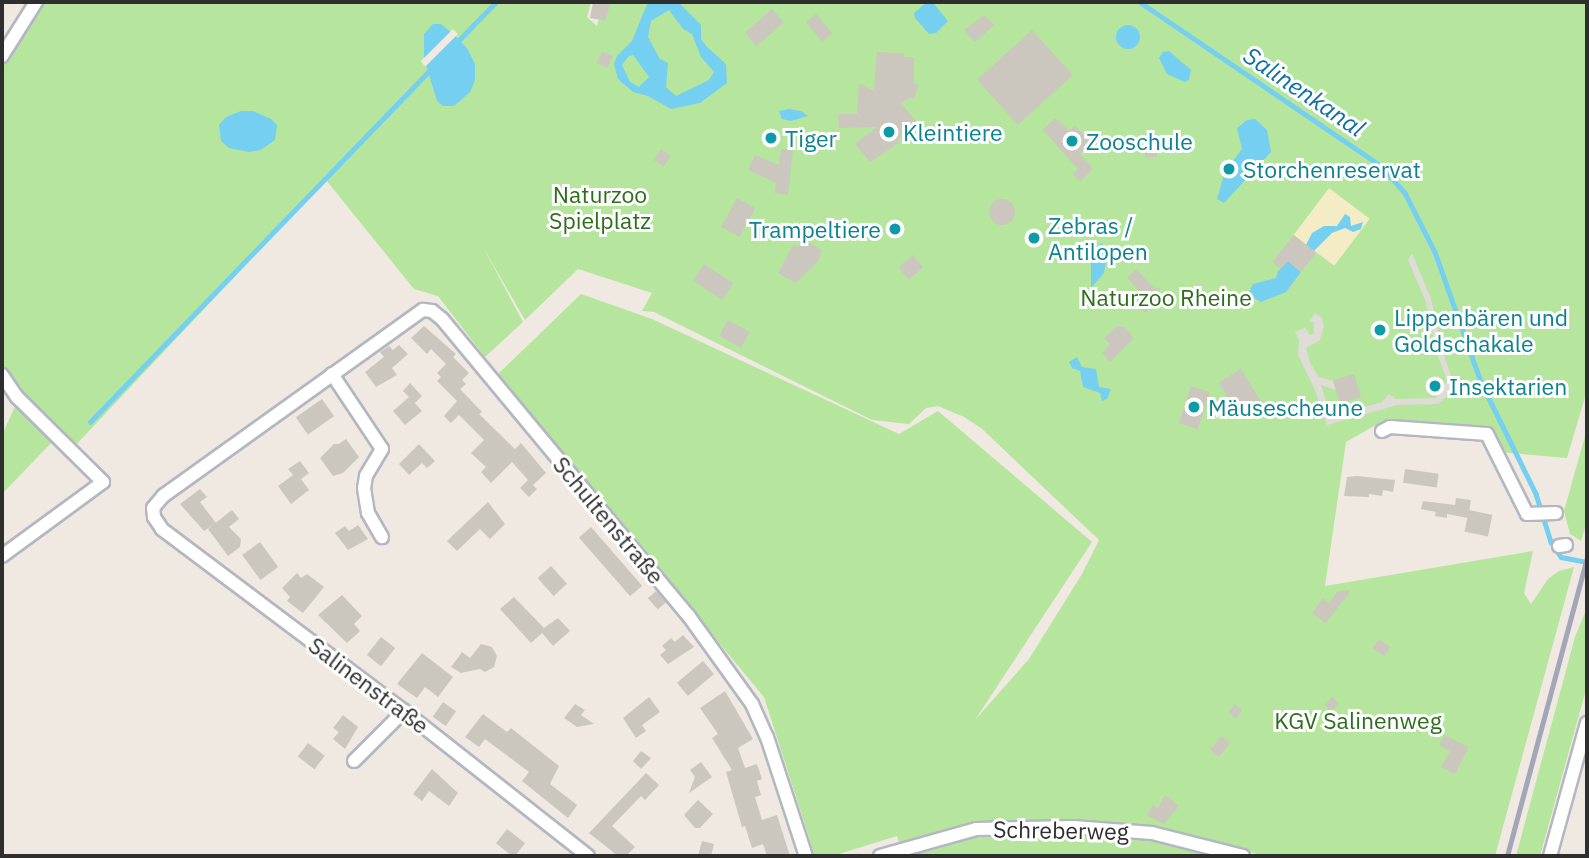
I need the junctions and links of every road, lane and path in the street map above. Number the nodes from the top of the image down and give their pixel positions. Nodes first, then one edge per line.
1 (36, 2) edge
2 (2, 56) edge
3 (332, 374) junction
4 (2, 375) edge
5 (1382, 431) dead end
6 (153, 512) joint
7 (1547, 513) dead end
8 (382, 537) dead end
9 (2, 556) edge
10 (404, 711) junction
11 (1587, 723) edge
12 (354, 761) dead end
13 (588, 856) edge
14 (806, 856) edge
15 (880, 856) edge
16 (1243, 856) edge
17 (1550, 856) edge

1 - 2 street
3 - 6 street, Schultenstraße
3 - 8 street
3 - 14 street, Schultenstraße
4 - 9 street
5 - 7 street
6 - 10 street, Salinenstraße
10 - 12 street
10 - 13 street, Salinenstraße
11 - 17 street
15 - 16 street, Schreberweg

